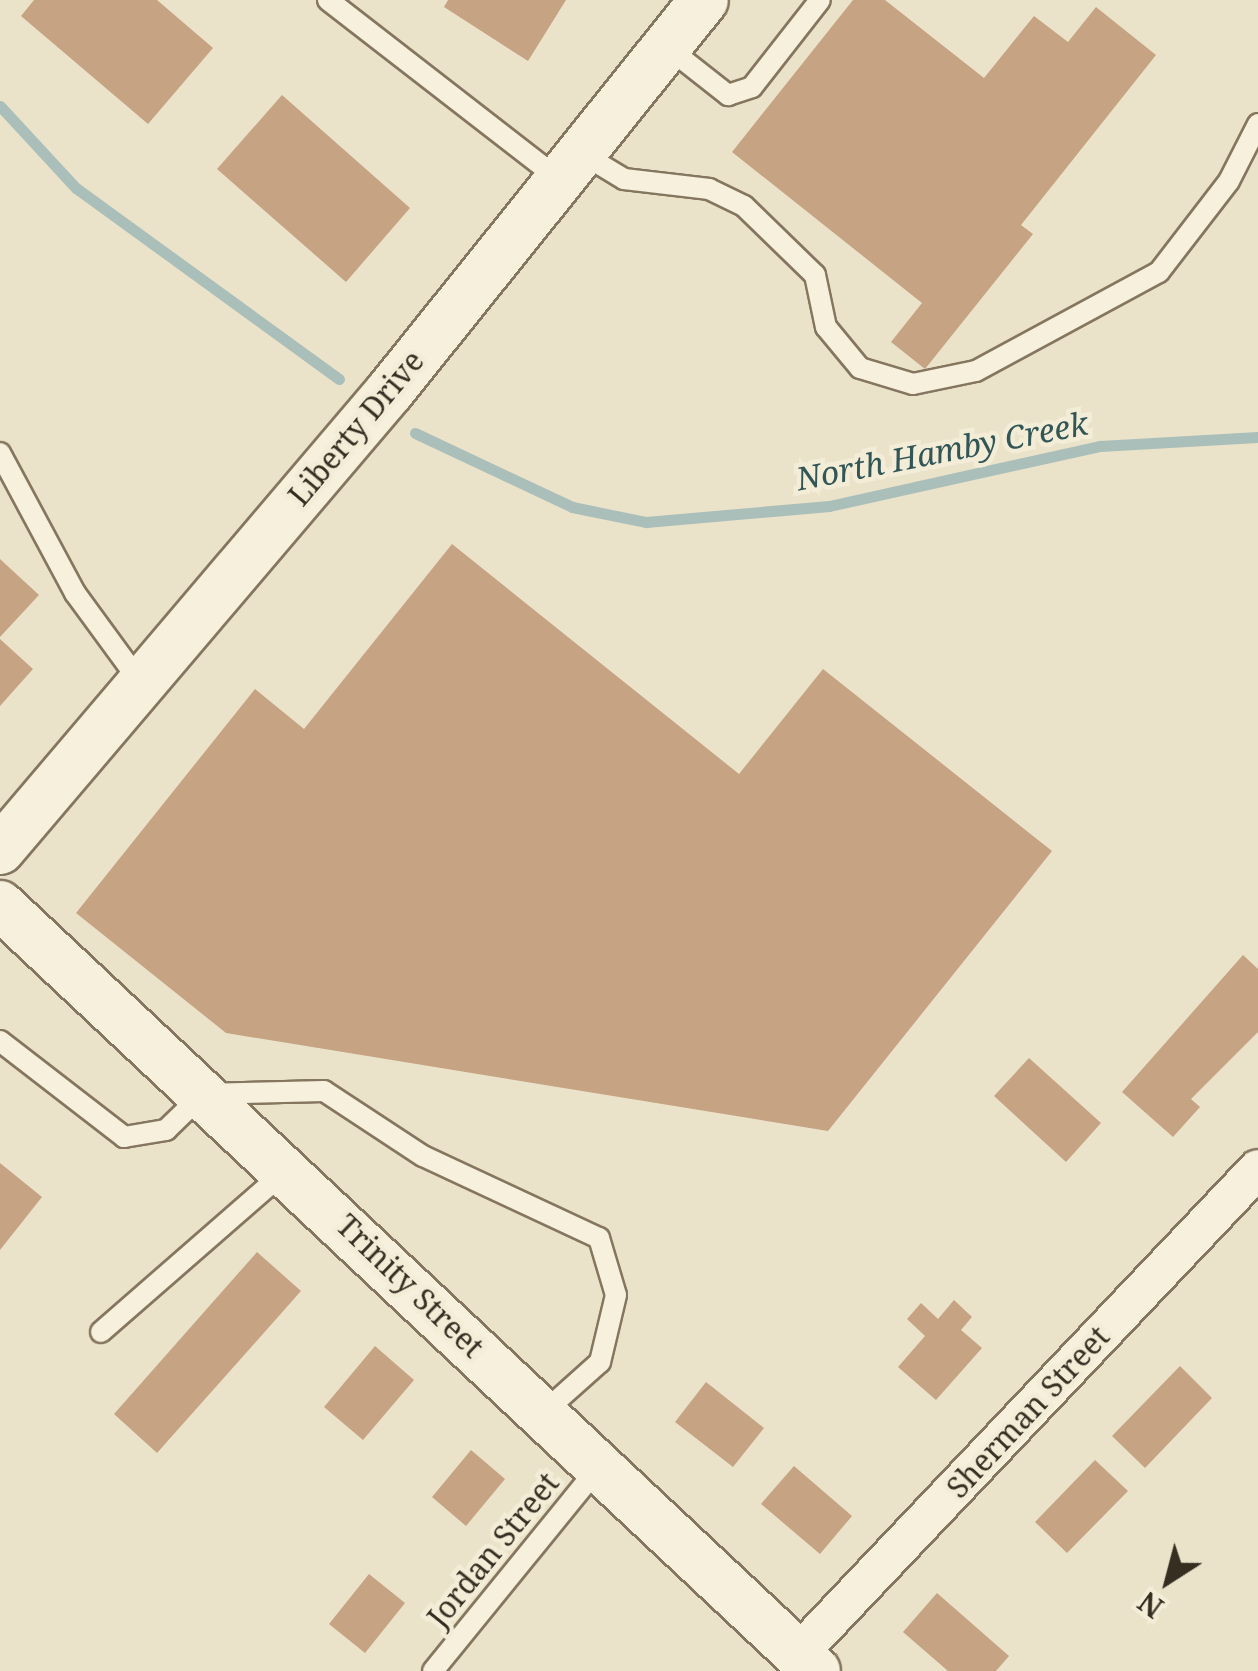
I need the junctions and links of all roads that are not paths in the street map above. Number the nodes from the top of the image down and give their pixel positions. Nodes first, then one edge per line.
1 (328, 0) edge
2 (704, 0) edge
3 (820, 0) edge
4 (667, 46) junction
5 (1258, 124) edge
6 (571, 166) junction
7 (0, 453) edge
8 (138, 680) junction
9 (0, 850) edge
10 (0, 904) edge
11 (0, 1041) edge
12 (203, 1094) junction
13 (1258, 1169) edge
14 (287, 1170) junction
15 (101, 1332) dead end
16 (543, 1414) junction
17 (600, 1467) junction
18 (807, 1663) edge
19 (433, 1671) edge

1 - 6 lane
2 - 4 street, Liberty Drive
3 - 4 lane
4 - 6 street, Liberty Drive
5 - 6 lane
6 - 8 street, Liberty Drive
7 - 8 lane
8 - 9 street, Liberty Drive
10 - 12 street, Trinity Street
11 - 12 lane
12 - 14 street, Trinity Street
12 - 16 lane
13 - 18 street, Sherman Street
14 - 15 lane
14 - 16 street, Trinity Street
16 - 17 street, Trinity Street
17 - 18 street, Trinity Street
17 - 19 lane, Jordan Street

